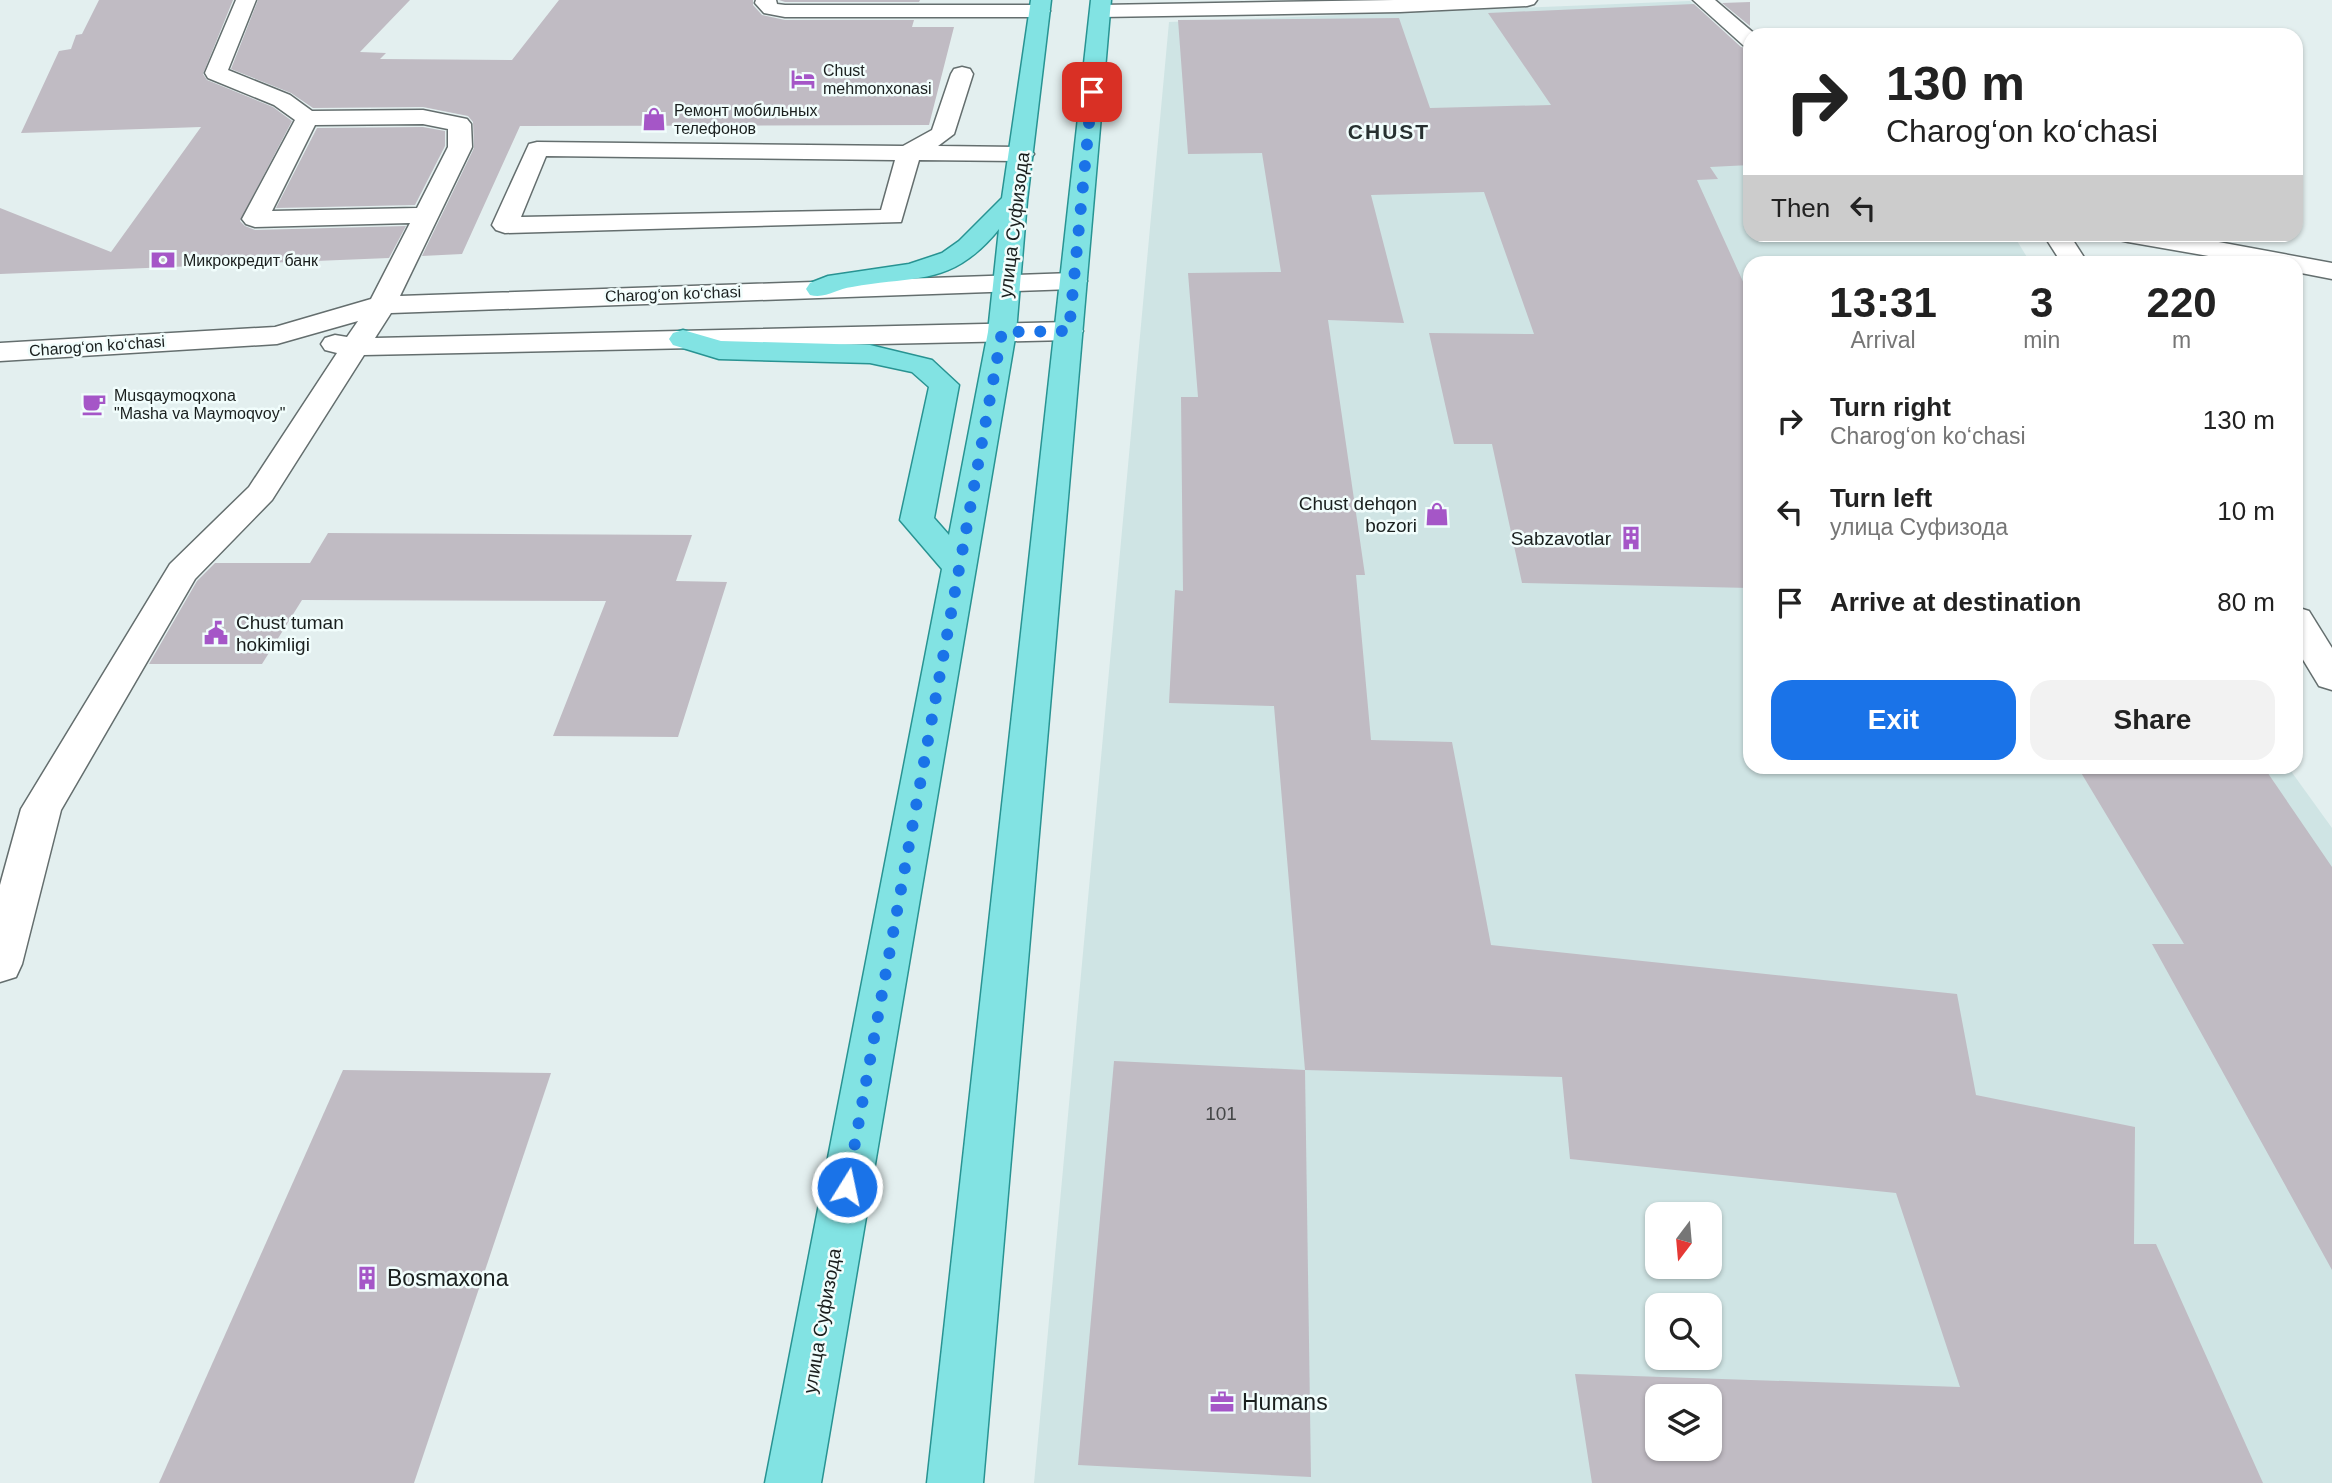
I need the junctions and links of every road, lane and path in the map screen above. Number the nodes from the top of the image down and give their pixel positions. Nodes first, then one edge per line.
1 (246, 0) edge
2 (766, 0) edge
3 (1527, 0) edge
4 (1703, 0) edge
5 (1040, 5) edge
6 (1101, 5) edge
7 (1743, 35) edge
8 (962, 74) dead end
9 (307, 118) junction
10 (909, 152) junction
11 (1022, 154) junction
12 (1014, 201) junction
13 (426, 215) junction
14 (2173, 242) edge
15 (2251, 256) edge
16 (2303, 265) edge
17 (2332, 271) edge
18 (1073, 281) junction
19 (1006, 282) junction
20 (820, 289) junction
21 (382, 304) junction
22 (1069, 331) junction
23 (1002, 332) junction
24 (277, 335) junction
25 (683, 339) junction
26 (353, 347) junction
27 (0, 352) edge
28 (959, 567) junction
29 (2303, 630) edge
30 (2332, 677) edge
31 (0, 964) edge
32 (793, 1483) edge
33 (955, 1483) edge

1 - 9 street
2 - 5 street
3 - 6 street
4 - 7 street
5 - 11 main road, улица Суфизода
6 - 18 main road
8 - 10 street
9 - 13 street
9 - 13 street
10 - 10 street
10 - 11 street
11 - 12 main road, улица Суфизода
12 - 19 main road, улица Суфизода
12 - 20 main road
13 - 21 street
14 - 15 street
16 - 17 street
18 - 19 street, Charog‘on ko‘chasi
18 - 22 main road
19 - 20 street, Charog‘on ko‘chasi
19 - 23 main road, улица Суфизода
20 - 21 street, Charog‘on ko‘chasi
21 - 24 street, Charog‘on ko‘chasi
21 - 26 street
22 - 23 street, Charog‘on ko‘chasi
22 - 33 main road
23 - 25 street, Charog‘on ko‘chasi
23 - 28 main road, улица Суфизода
24 - 26 street, Charog‘on ko‘chasi
24 - 27 street, Charog‘on ko‘chasi
25 - 26 street, Charog‘on ko‘chasi
25 - 28 main road
26 - 31 street
28 - 32 main road, улица Суфизода
29 - 30 street

